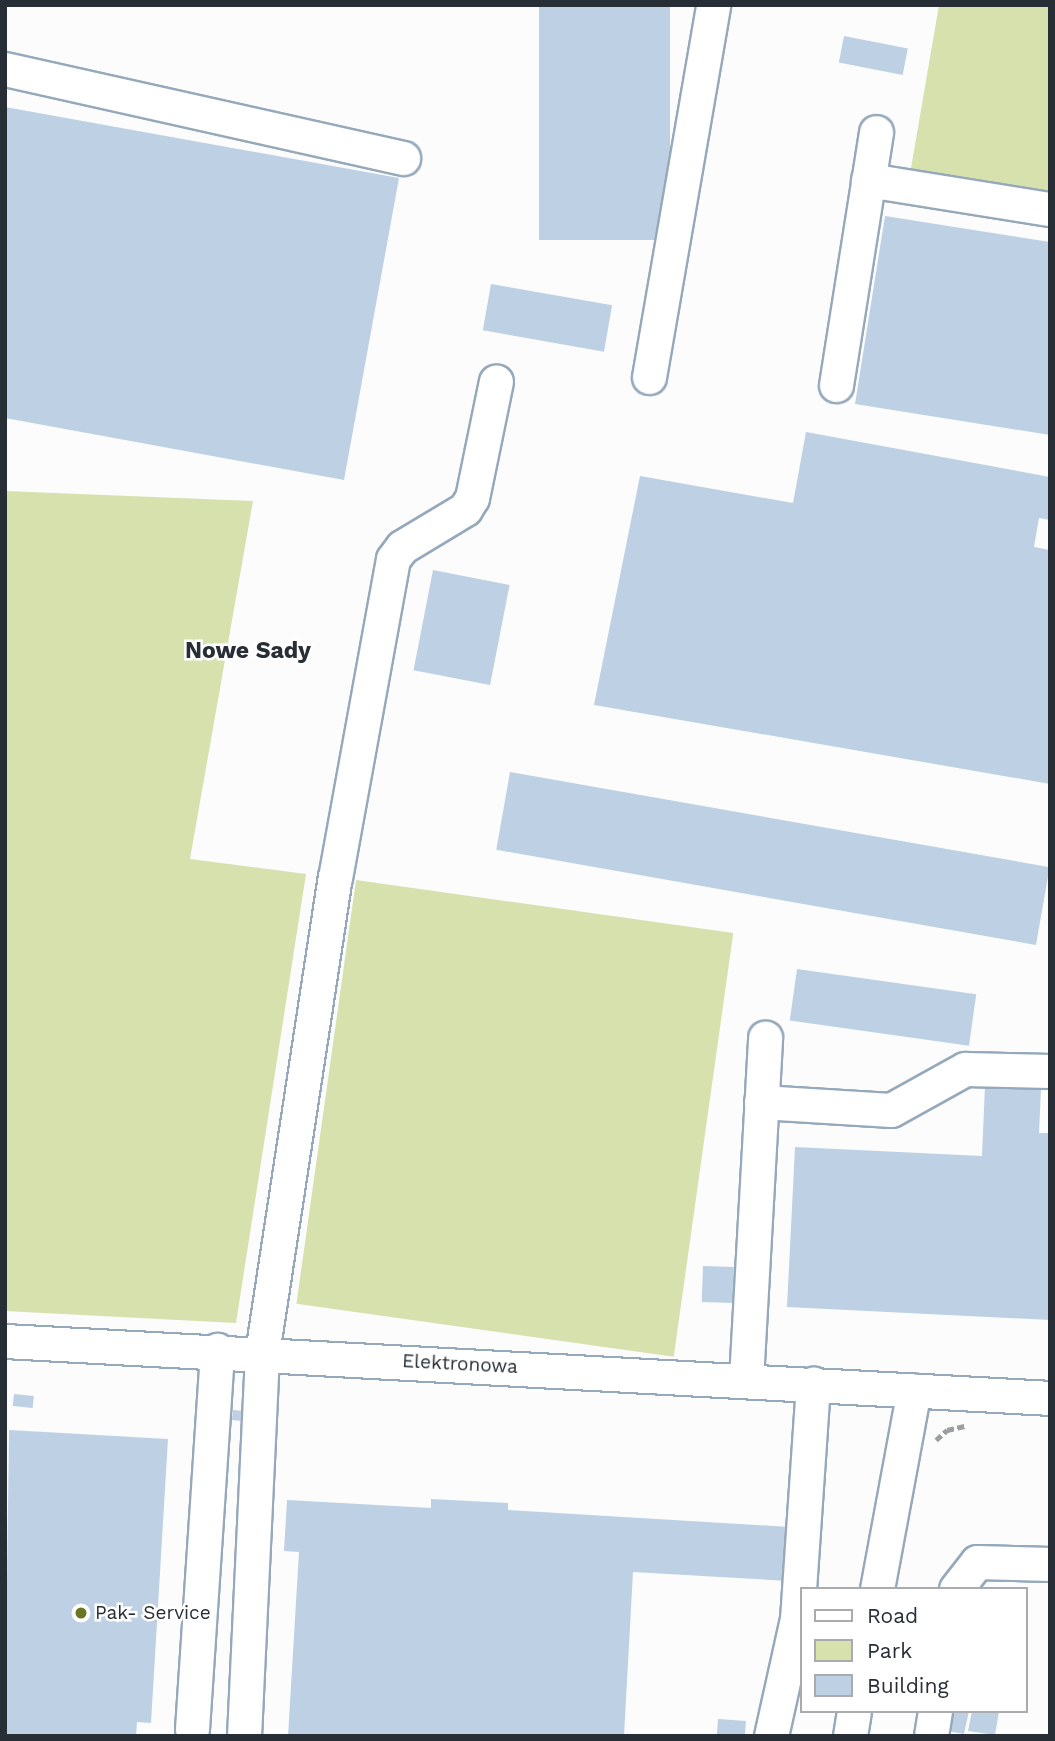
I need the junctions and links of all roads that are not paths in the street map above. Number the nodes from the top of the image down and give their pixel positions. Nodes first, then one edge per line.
1 (713, 5) edge
2 (5, 69) edge
3 (876, 132) dead end
4 (403, 158) dead end
5 (868, 180) junction
6 (1050, 209) edge
7 (649, 377) dead end
8 (496, 381) dead end
9 (836, 385) dead end
10 (765, 1038) dead end
11 (1050, 1071) edge
12 (761, 1102) junction
13 (5, 1341) edge
14 (218, 1350) junction
15 (262, 1353) junction
16 (746, 1380) junction
17 (813, 1384) junction
18 (914, 1390) junction
19 (1050, 1398) edge
20 (1050, 1564) edge
21 (877, 1587) edge
22 (958, 1587) edge
23 (855, 1713) edge
24 (935, 1713) edge
25 (192, 1729) dead end
26 (244, 1736) edge
27 (771, 1736) edge
28 (850, 1736) edge
29 (931, 1736) edge

1 - 7 street
2 - 4 street
3 - 5 street
5 - 6 street
5 - 9 street
8 - 15 street
10 - 12 street
11 - 12 street
12 - 16 street
13 - 14 street, Elektronowa
14 - 15 street, Elektronowa
14 - 25 street
15 - 16 street, Elektronowa
15 - 26 street
16 - 17 street, Elektronowa
17 - 18 street, Elektronowa
17 - 27 street
18 - 19 street, Elektronowa
18 - 21 street
20 - 22 street
23 - 28 street
24 - 29 street

